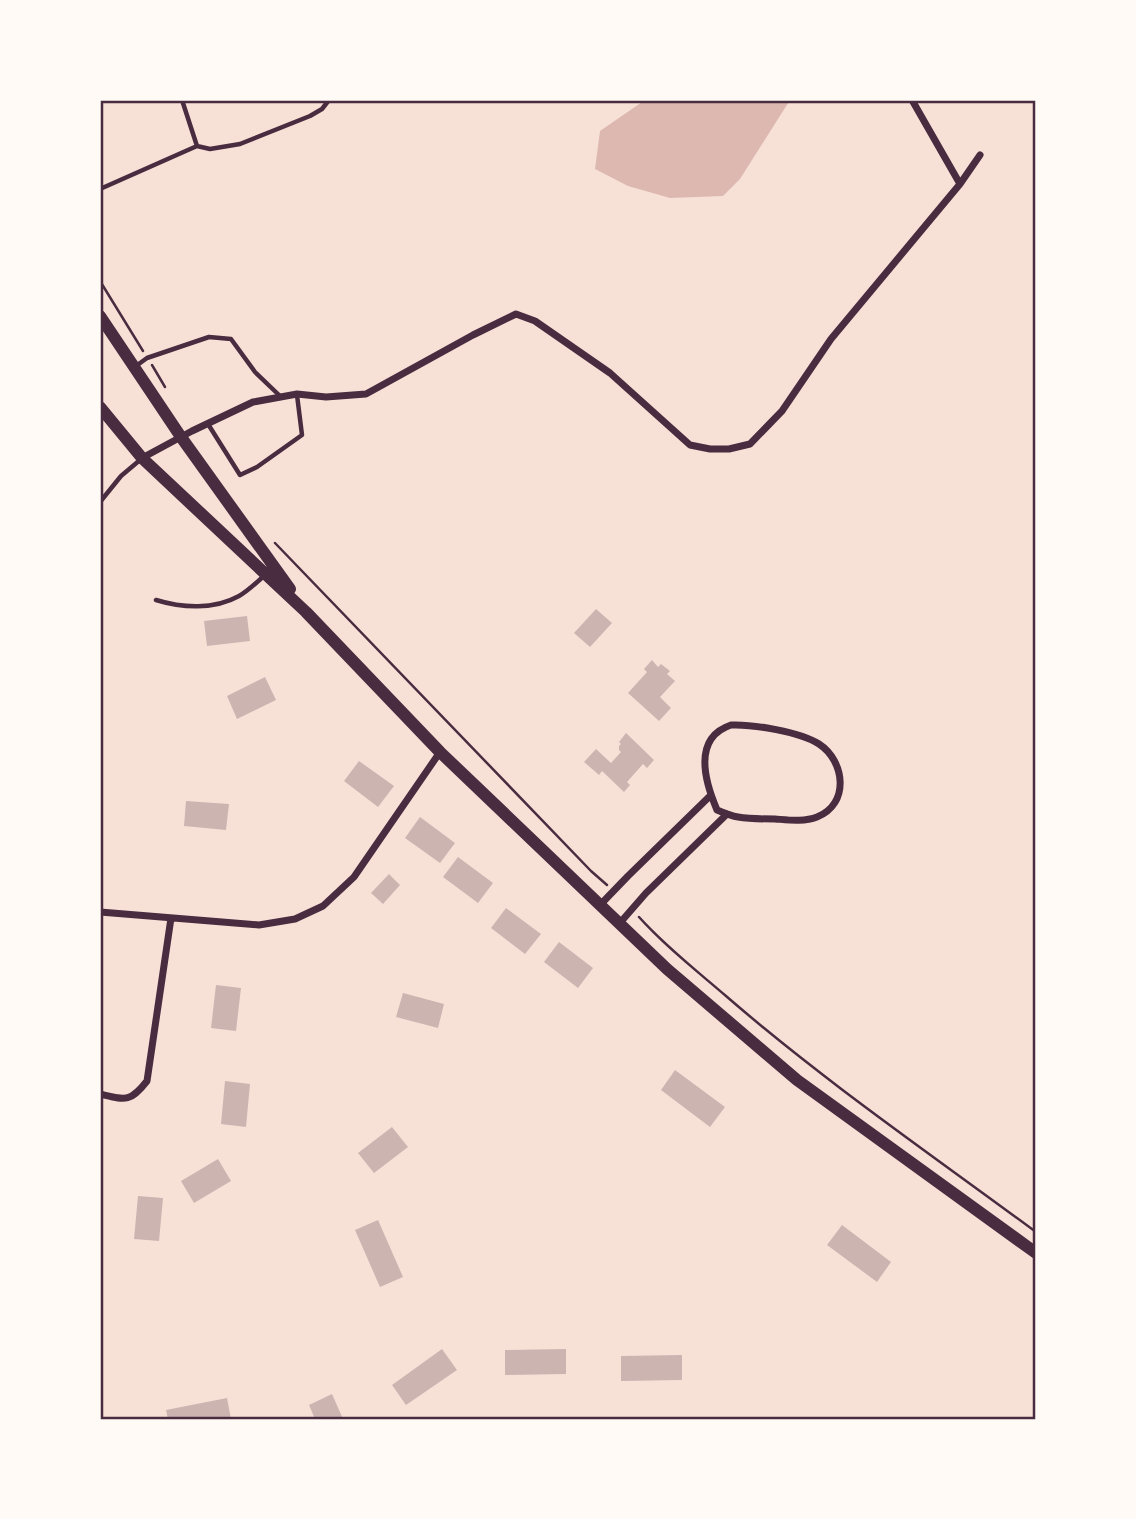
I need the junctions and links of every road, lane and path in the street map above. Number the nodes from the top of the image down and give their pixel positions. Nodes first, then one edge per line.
1 (182, 100) edge
2 (329, 100) edge
3 (912, 100) edge
4 (197, 146) junction
5 (980, 155) dead end
6 (960, 184) junction
7 (100, 189) edge
8 (100, 281) edge
9 (100, 316) edge
10 (147, 358) junction
11 (133, 368) junction
12 (167, 389) dead end
13 (297, 394) junction
14 (281, 397) junction
15 (100, 407) edge
16 (208, 424) junction
17 (181, 438) junction
18 (142, 458) junction
19 (100, 502) edge
20 (276, 544) dead end
21 (266, 574) junction
22 (156, 600) dead end
23 (306, 612) junction
24 (440, 752) junction
25 (711, 795) junction
26 (727, 814) junction
27 (591, 871) dead end
28 (600, 905) junction
29 (100, 912) edge
30 (171, 918) junction
31 (645, 923) dead end
32 (619, 924) junction
33 (100, 1094) edge
34 (1036, 1232) edge
35 (1036, 1253) edge

1 - 4 lane
2 - 4 lane
3 - 6 street
4 - 7 lane
5 - 6 street
6 - 13 street
8 - 10 path
9 - 11 main road
10 - 11 lane
10 - 12 path
10 - 14 lane
11 - 17 main road
13 - 14 street
13 - 16 lane
14 - 16 street
15 - 18 main road
16 - 17 street
17 - 18 street
17 - 23 main road
18 - 19 lane
18 - 21 main road
20 - 27 path
21 - 22 lane
21 - 23 main road
23 - 24 main road
24 - 28 main road
24 - 30 street
25 - 26 street
25 - 26 street
25 - 28 street
26 - 32 street
28 - 32 main road
29 - 30 street
30 - 33 street
31 - 34 path
32 - 35 main road

